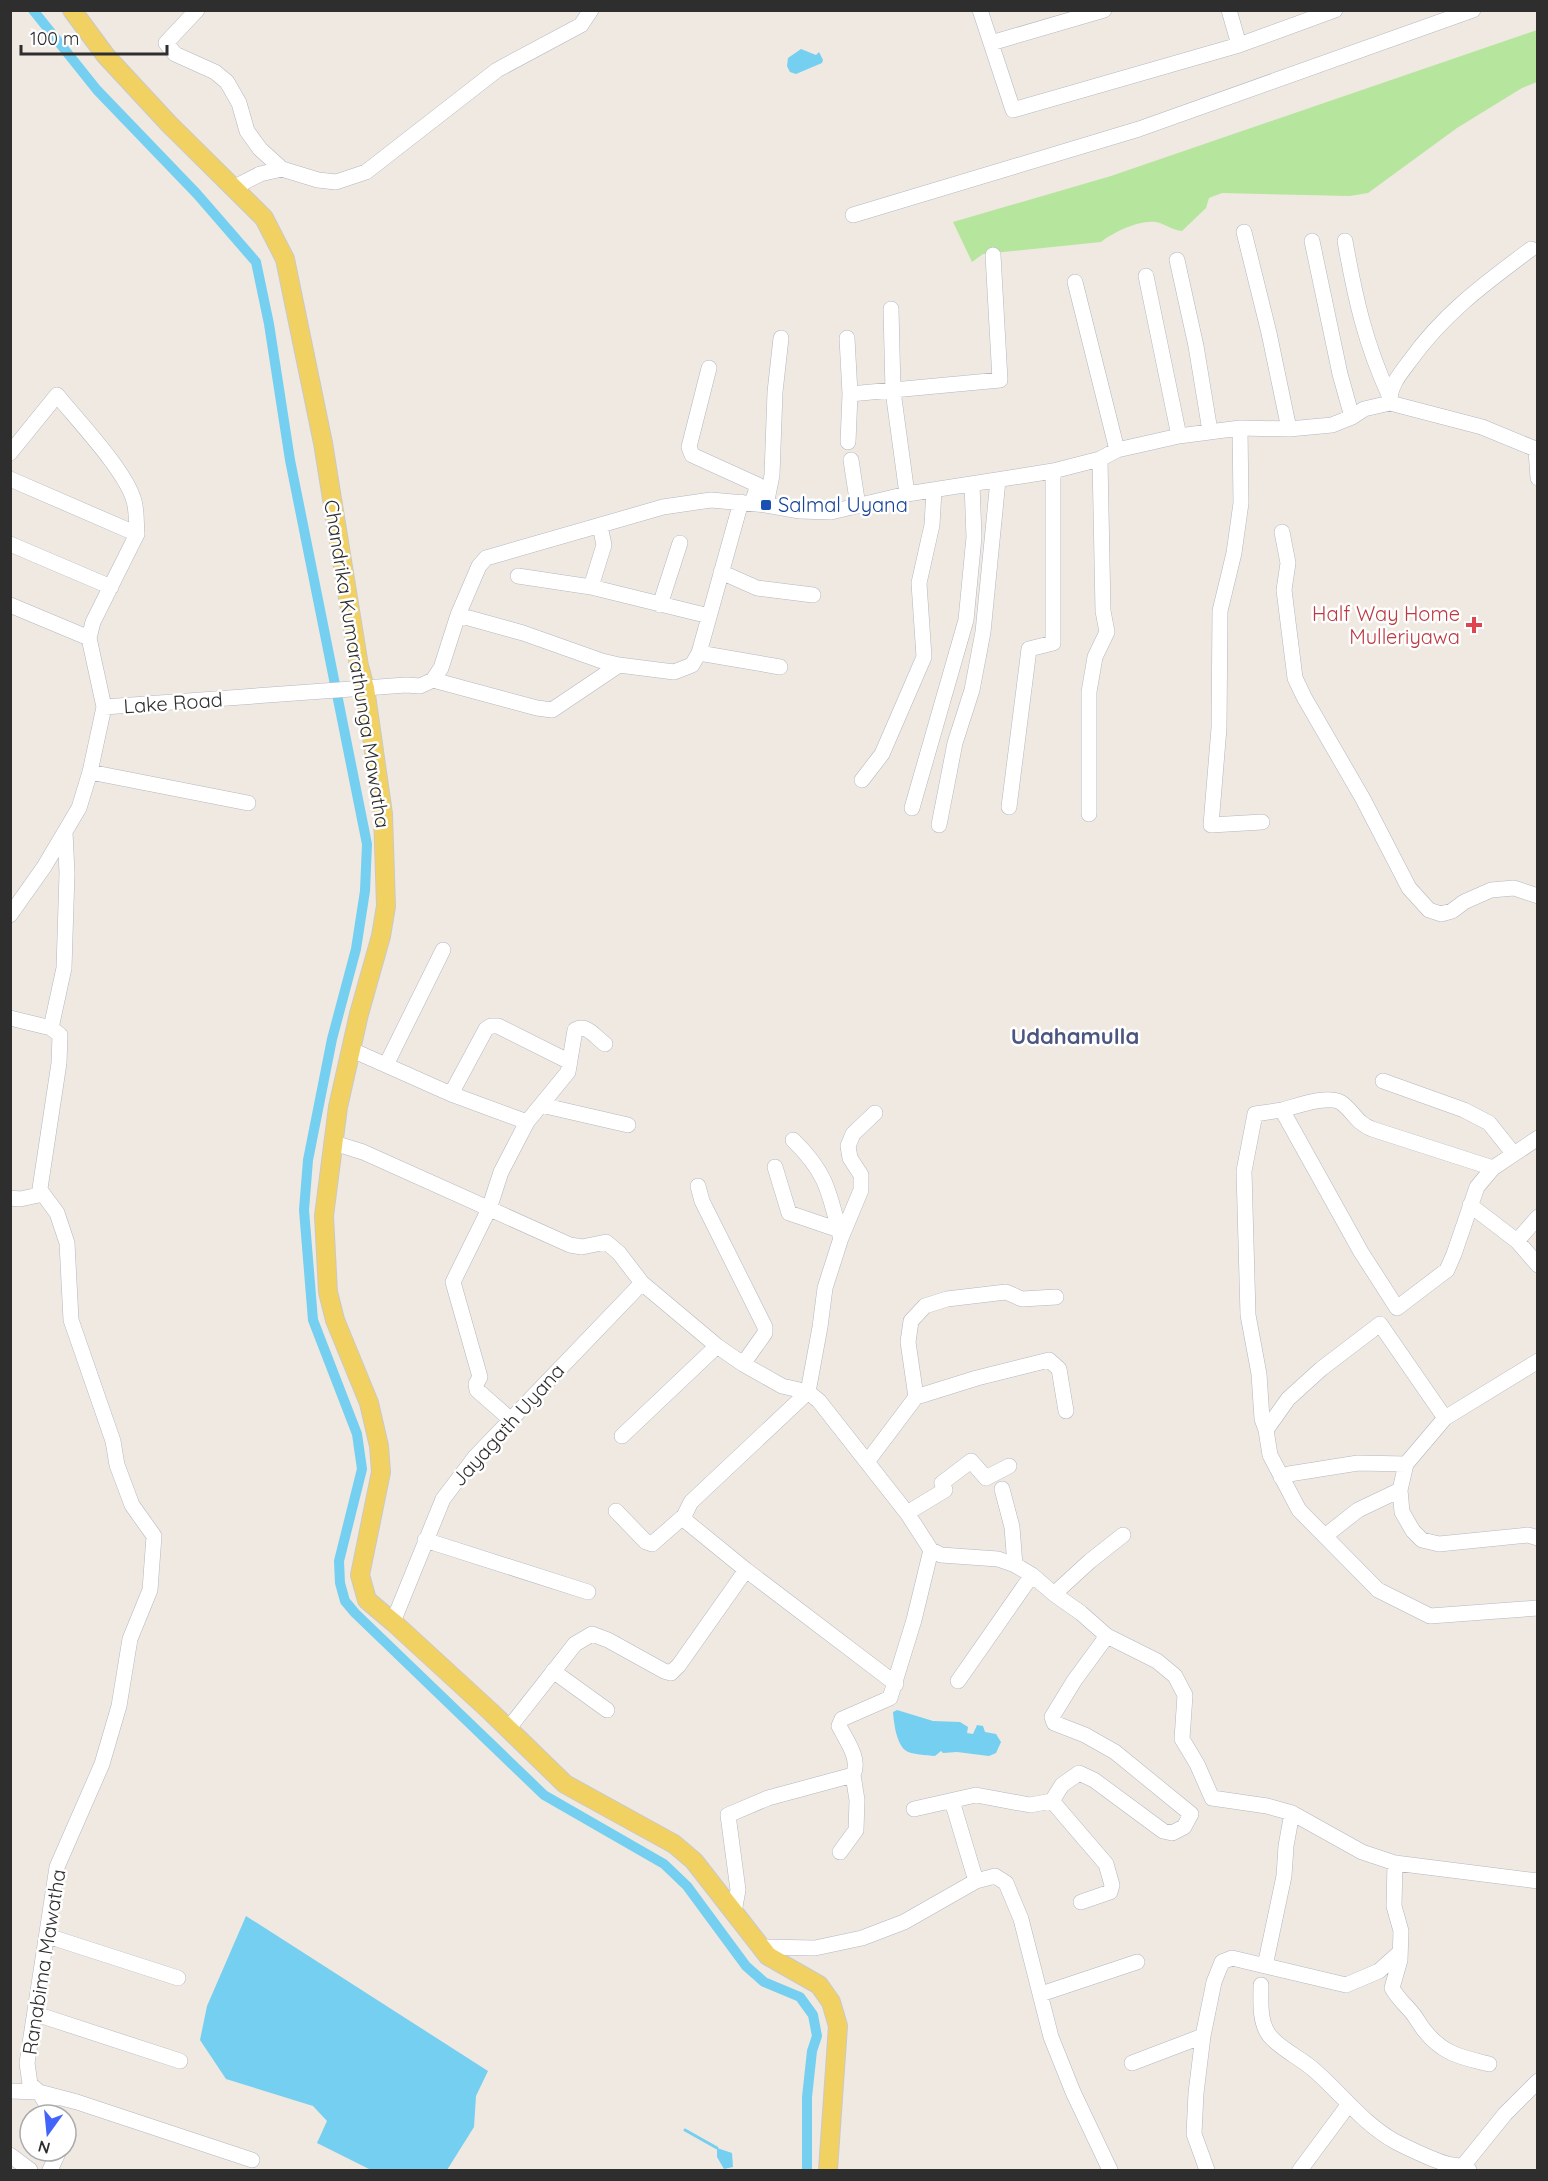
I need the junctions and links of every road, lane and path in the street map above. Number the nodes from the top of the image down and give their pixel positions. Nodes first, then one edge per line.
1 (72, 10) edge
2 (197, 10) edge
3 (591, 10) edge
4 (980, 10) edge
5 (1104, 10) edge
6 (1229, 10) edge
7 (1335, 10) edge
8 (1473, 10) edge
9 (991, 43) junction
10 (1239, 45) junction
11 (282, 169) junction
12 (233, 188) junction
13 (853, 215) dead end
14 (1244, 232) dead end
15 (1311, 241) dead end
16 (1345, 241) dead end
17 (1531, 249) dead end
18 (993, 255) dead end
19 (1177, 261) dead end
20 (1146, 276) dead end
21 (1076, 282) dead end
22 (891, 309) dead end
23 (781, 338) dead end
24 (847, 338) dead end
25 (709, 369) dead end
26 (893, 391) junction
27 (850, 394) junction
28 (1390, 399) junction
29 (1352, 417) junction
30 (1240, 428) junction
31 (1289, 429) junction
32 (1210, 431) junction
33 (1179, 436) junction
34 (848, 442) dead end
35 (1117, 450) junction
36 (1537, 450) edge
37 (10, 453) edge
38 (1100, 459) junction
39 (851, 460) dead end
40 (1053, 471) junction
41 (1538, 478) edge
42 (10, 480) edge
43 (998, 480) junction
44 (972, 484) junction
45 (934, 490) junction
46 (907, 495) junction
47 (753, 503) junction
48 (858, 506) junction
49 (600, 526) junction
50 (1282, 532) dead end
51 (137, 534) junction
52 (680, 543) dead end
53 (10, 544) edge
54 (721, 572) junction
55 (518, 576) dead end
56 (111, 587) junction
57 (591, 587) junction
58 (813, 595) dead end
59 (10, 605) edge
60 (660, 605) junction
61 (458, 615) junction
62 (709, 616) junction
63 (89, 638) junction
64 (699, 654) junction
65 (619, 664) junction
66 (780, 667) dead end
67 (434, 680) junction
68 (359, 689) junction
69 (104, 707) junction
70 (90, 772) junction
71 (862, 780) dead end
72 (248, 803) dead end
73 (1009, 807) dead end
74 (912, 808) dead end
75 (1089, 814) dead end
76 (1262, 822) dead end
77 (939, 825) dead end
78 (65, 830) junction
79 (1538, 896) edge
80 (10, 915) edge
81 (443, 950) dead end
82 (10, 1018) edge
83 (51, 1028) junction
84 (605, 1044) dead end
85 (352, 1050) junction
86 (570, 1062) junction
87 (386, 1065) junction
88 (1383, 1081) dead end
89 (451, 1094) junction
90 (541, 1105) junction
91 (1282, 1110) junction
92 (875, 1113) dead end
93 (527, 1122) junction
94 (628, 1125) dead end
95 (1538, 1138) edge
96 (793, 1140) dead end
97 (334, 1143) junction
98 (1513, 1154) junction
99 (775, 1167) dead end
100 (1493, 1168) junction
101 (698, 1186) dead end
102 (40, 1190) junction
103 (10, 1198) edge
104 (1470, 1205) junction
105 (489, 1209) junction
106 (1538, 1217) edge
107 (840, 1234) junction
108 (1517, 1241) junction
109 (1538, 1265) edge
110 (642, 1283) junction
111 (1056, 1297) dead end
112 (1397, 1308) junction
113 (1380, 1324) junction
114 (717, 1346) junction
115 (1538, 1362) edge
116 (743, 1364) junction
117 (808, 1392) junction
118 (916, 1397) junction
119 (1066, 1411) dead end
120 (1445, 1418) junction
121 (510, 1419) junction
122 (1266, 1430) junction
123 (622, 1436) dead end
124 (867, 1462) junction
125 (1406, 1464) junction
126 (1010, 1466) dead end
127 (1281, 1477) junction
128 (1002, 1489) dead end
129 (1400, 1490) junction
130 (616, 1511) dead end
131 (907, 1514) junction
132 (684, 1516) junction
133 (1123, 1535) dead end
134 (1325, 1536) junction
135 (1538, 1538) edge
136 (425, 1540) junction
137 (931, 1550) junction
138 (1015, 1565) junction
139 (746, 1570) junction
140 (1032, 1575) junction
141 (588, 1592) dead end
142 (1054, 1594) junction
143 (1538, 1608) edge
144 (393, 1622) junction
145 (1107, 1636) junction
146 (553, 1671) junction
147 (958, 1681) dead end
148 (896, 1684) junction
149 (607, 1710) dead end
150 (508, 1729) junction
151 (853, 1775) junction
152 (1212, 1798) junction
153 (1052, 1801) junction
154 (952, 1802) junction
155 (914, 1809) dead end
156 (1292, 1813) junction
157 (1191, 1814) junction
158 (840, 1852) dead end
159 (1395, 1863) junction
160 (976, 1881) junction
161 (1538, 1881) edge
162 (1081, 1902) dead end
163 (734, 1912) junction
164 (47, 1940) junction
165 (761, 1947) junction
166 (1399, 1953) junction
167 (1137, 1962) dead end
168 (1265, 1966) junction
169 (178, 1978) dead end
170 (1261, 1985) dead end
171 (1041, 1994) junction
172 (36, 2014) junction
173 (1203, 2036) junction
174 (180, 2061) dead end
175 (1132, 2063) dead end
176 (1489, 2064) dead end
177 (1538, 2081) edge
178 (10, 2091) edge
179 (39, 2092) junction
180 (46, 2103) edge
181 (1349, 2104) junction
182 (10, 2155) edge
183 (252, 2160) dead end
184 (1466, 2168) edge
185 (30, 2170) edge
186 (828, 2170) edge
187 (1110, 2170) edge
188 (1207, 2170) edge
189 (1300, 2170) edge

1 - 12 main road, Chandrika Kumarathunga Mawatha
2 - 11 street
3 - 11 street
4 - 9 street
5 - 9 street
6 - 10 street
7 - 10 street
8 - 13 street
9 - 10 street
11 - 12 street
12 - 68 main road, Chandrika Kumarathunga Mawatha
14 - 31 street
15 - 29 street
16 - 28 street
17 - 28 street
18 - 26 street
19 - 32 street
20 - 33 street
21 - 35 street
22 - 26 street
23 - 47 street
24 - 27 street
25 - 47 street
26 - 27 street
26 - 46 street
27 - 34 street
28 - 29 street
28 - 36 street
29 - 31 street
30 - 31 street
30 - 32 street
30 - 76 street
32 - 33 street
33 - 35 street
35 - 38 street
36 - 41 street
37 - 51 street
38 - 40 street
38 - 75 street
39 - 48 street
40 - 43 street
40 - 73 street
42 - 51 street
43 - 44 street
43 - 77 street
44 - 45 street
44 - 74 street
45 - 46 street
45 - 71 street
46 - 48 street
47 - 48 street
47 - 49 street
47 - 54 street
49 - 57 street
49 - 61 street
50 - 79 street
51 - 56 street
52 - 60 street
53 - 56 street
54 - 58 street
54 - 62 street
55 - 57 street
56 - 63 street
57 - 60 street
59 - 63 street
60 - 62 street
61 - 65 street
61 - 67 street
62 - 64 street
63 - 69 street
64 - 65 street
64 - 66 street
65 - 67 street
67 - 68 street, Lake Road
68 - 69 street, Lake Road
68 - 85 main road, Chandrika Kumarathunga Mawatha
69 - 70 street, Lake Road
70 - 72 street
70 - 78 street, Lake Road
78 - 80 street, Lake Road
78 - 83 street
81 - 87 street
82 - 83 street
83 - 102 street
84 - 86 street
85 - 87 street
85 - 97 main road, Chandrika Kumarathunga Mawatha
86 - 89 street
86 - 90 street
87 - 89 street
88 - 98 street
89 - 93 street
90 - 93 street
90 - 94 street
91 - 100 street
91 - 112 street
91 - 122 street
92 - 107 street
93 - 105 street
95 - 98 street
96 - 107 street
97 - 105 street
97 - 144 main road, Chandrika Kumarathunga Mawatha
98 - 100 street
99 - 107 street
100 - 104 street
101 - 116 street
102 - 103 street
102 - 164 street, Ranabima Mawatha
104 - 108 street
104 - 112 street
105 - 110 street
105 - 121 street
106 - 108 street
107 - 117 street
108 - 109 street
110 - 114 street
110 - 121 street, Jayagath Uyana
111 - 118 street
112 - 113 street
113 - 120 street
113 - 122 street
114 - 116 street
114 - 123 street
115 - 120 street
116 - 117 street
117 - 124 street
117 - 132 street
118 - 119 street
118 - 124 street
120 - 125 street
121 - 136 street, Jayagath Uyana
122 - 127 street
124 - 131 street
125 - 127 street
125 - 129 street
126 - 131 street
127 - 134 street
128 - 138 street
129 - 134 street
129 - 135 street
130 - 132 street
131 - 137 street
132 - 139 street
133 - 142 street
134 - 143 street
136 - 141 street
136 - 144 street, Jayagath Uyana
137 - 138 street
137 - 148 street
138 - 140 street
139 - 146 street
139 - 148 street
140 - 142 street
140 - 147 street
142 - 145 street
144 - 150 main road, Chandrika Kumarathunga Mawatha
145 - 152 street
145 - 157 street
146 - 149 street
146 - 150 street
148 - 151 street
150 - 163 main road, Chandrika Kumarathunga Mawatha
151 - 158 street
151 - 163 street
152 - 156 street
152 - 157 street
153 - 154 street
153 - 157 street
153 - 162 street
154 - 155 street
154 - 160 street
156 - 159 street
156 - 168 street
159 - 161 street
159 - 166 street
160 - 165 street
160 - 171 street
163 - 165 main road, Chandrika Kumarathunga Mawatha
164 - 169 street
164 - 172 street, Ranabima Mawatha
165 - 186 main road, Chandrika Kumarathunga Mawatha
166 - 168 street
166 - 176 street
167 - 171 street
168 - 173 street
170 - 181 street
171 - 187 street
172 - 174 street
172 - 179 street, Ranabima Mawatha
173 - 175 street
173 - 188 street
177 - 184 street
178 - 179 street
179 - 180 street, Ranabima Mawatha
179 - 183 street
181 - 184 street
181 - 189 street
182 - 185 street

